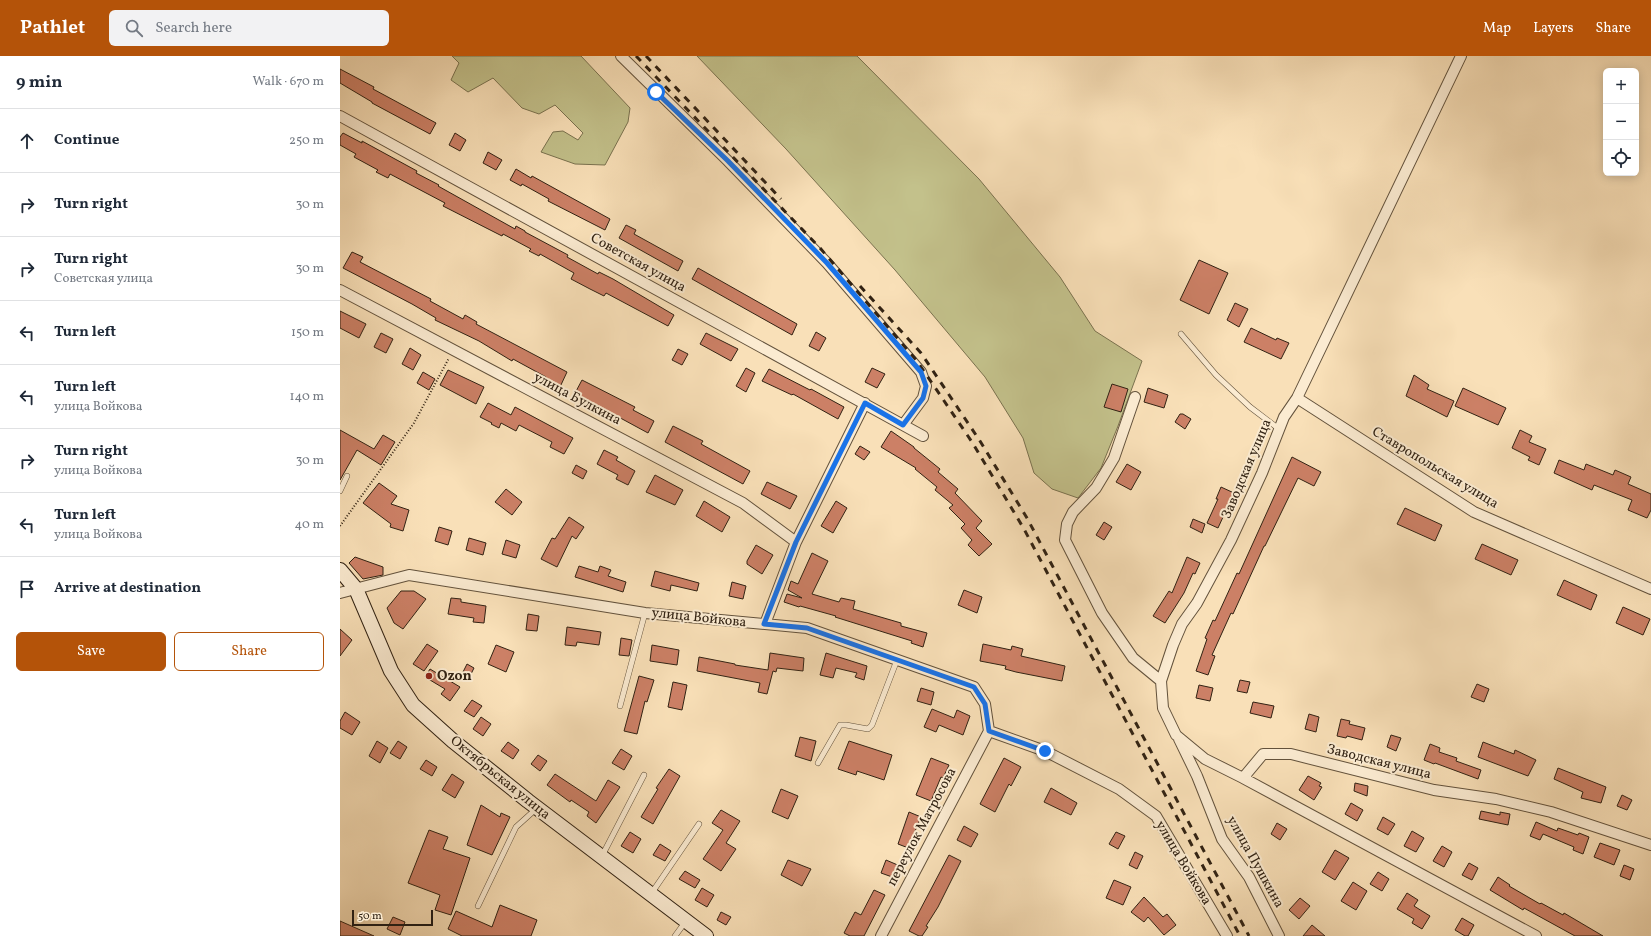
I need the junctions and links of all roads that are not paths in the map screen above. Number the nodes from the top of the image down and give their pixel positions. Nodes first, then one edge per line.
1 (621, 56) edge
2 (1461, 56) edge
3 (340, 116) edge
4 (340, 290) edge
5 (1181, 334) dead end
6 (1135, 397) dead end
7 (1297, 398) junction
8 (865, 403) junction
9 (903, 425) junction
10 (1280, 429) junction
11 (922, 436) dead end
12 (347, 476) dead end
13 (340, 491) edge
14 (796, 542) junction
15 (340, 570) edge
16 (356, 589) junction
17 (1651, 589) edge
18 (340, 594) edge
19 (645, 612) junction
20 (764, 624) junction
21 (897, 660) junction
22 (1161, 681) junction
23 (620, 706) dead end
24 (989, 731) junction
25 (1176, 735) junction
26 (818, 763) dead end
27 (644, 775) dead end
28 (1243, 778) junction
29 (537, 808) junction
30 (699, 824) dead end
31 (1651, 845) edge
32 (602, 857) junction
33 (651, 894) junction
34 (478, 906) dead end
35 (686, 920) junction
36 (675, 936) edge
37 (706, 936) edge
38 (881, 936) edge
39 (1226, 936) edge
40 (1279, 936) edge
41 (1536, 936) edge

1 - 9 street
2 - 7 street, Заводская улица
3 - 8 street, Советская улица
4 - 14 street, улица Булкина
5 - 10 lane
6 - 22 street
7 - 10 street, Заводская улица
7 - 17 street, Ставропольская улица
8 - 9 street, Советская улица
8 - 14 street
9 - 11 street, Советская улица
10 - 22 street, Заводская улица
12 - 13 lane
14 - 20 street
15 - 16 main road
16 - 18 street
16 - 19 street, улица Войкова
16 - 29 main road, Октябрьская улица
19 - 20 street, улица Войкова
19 - 23 lane
20 - 21 street, улица Войкова
21 - 24 street, улица Войкова
21 - 26 lane
22 - 25 street, Заводская улица
24 - 38 street, переулок Матросова
24 - 39 street, улица Войкова
25 - 28 street, Заводская улица
25 - 40 street, улица Пушкина
27 - 32 lane
28 - 31 street, Заводская улица
28 - 41 street
29 - 32 main road, Октябрьская улица
29 - 34 lane
30 - 33 lane
32 - 33 main road, Октябрьская улица
33 - 35 main road, Октябрьская улица
35 - 36 lane
35 - 37 main road, Октябрьская улица

